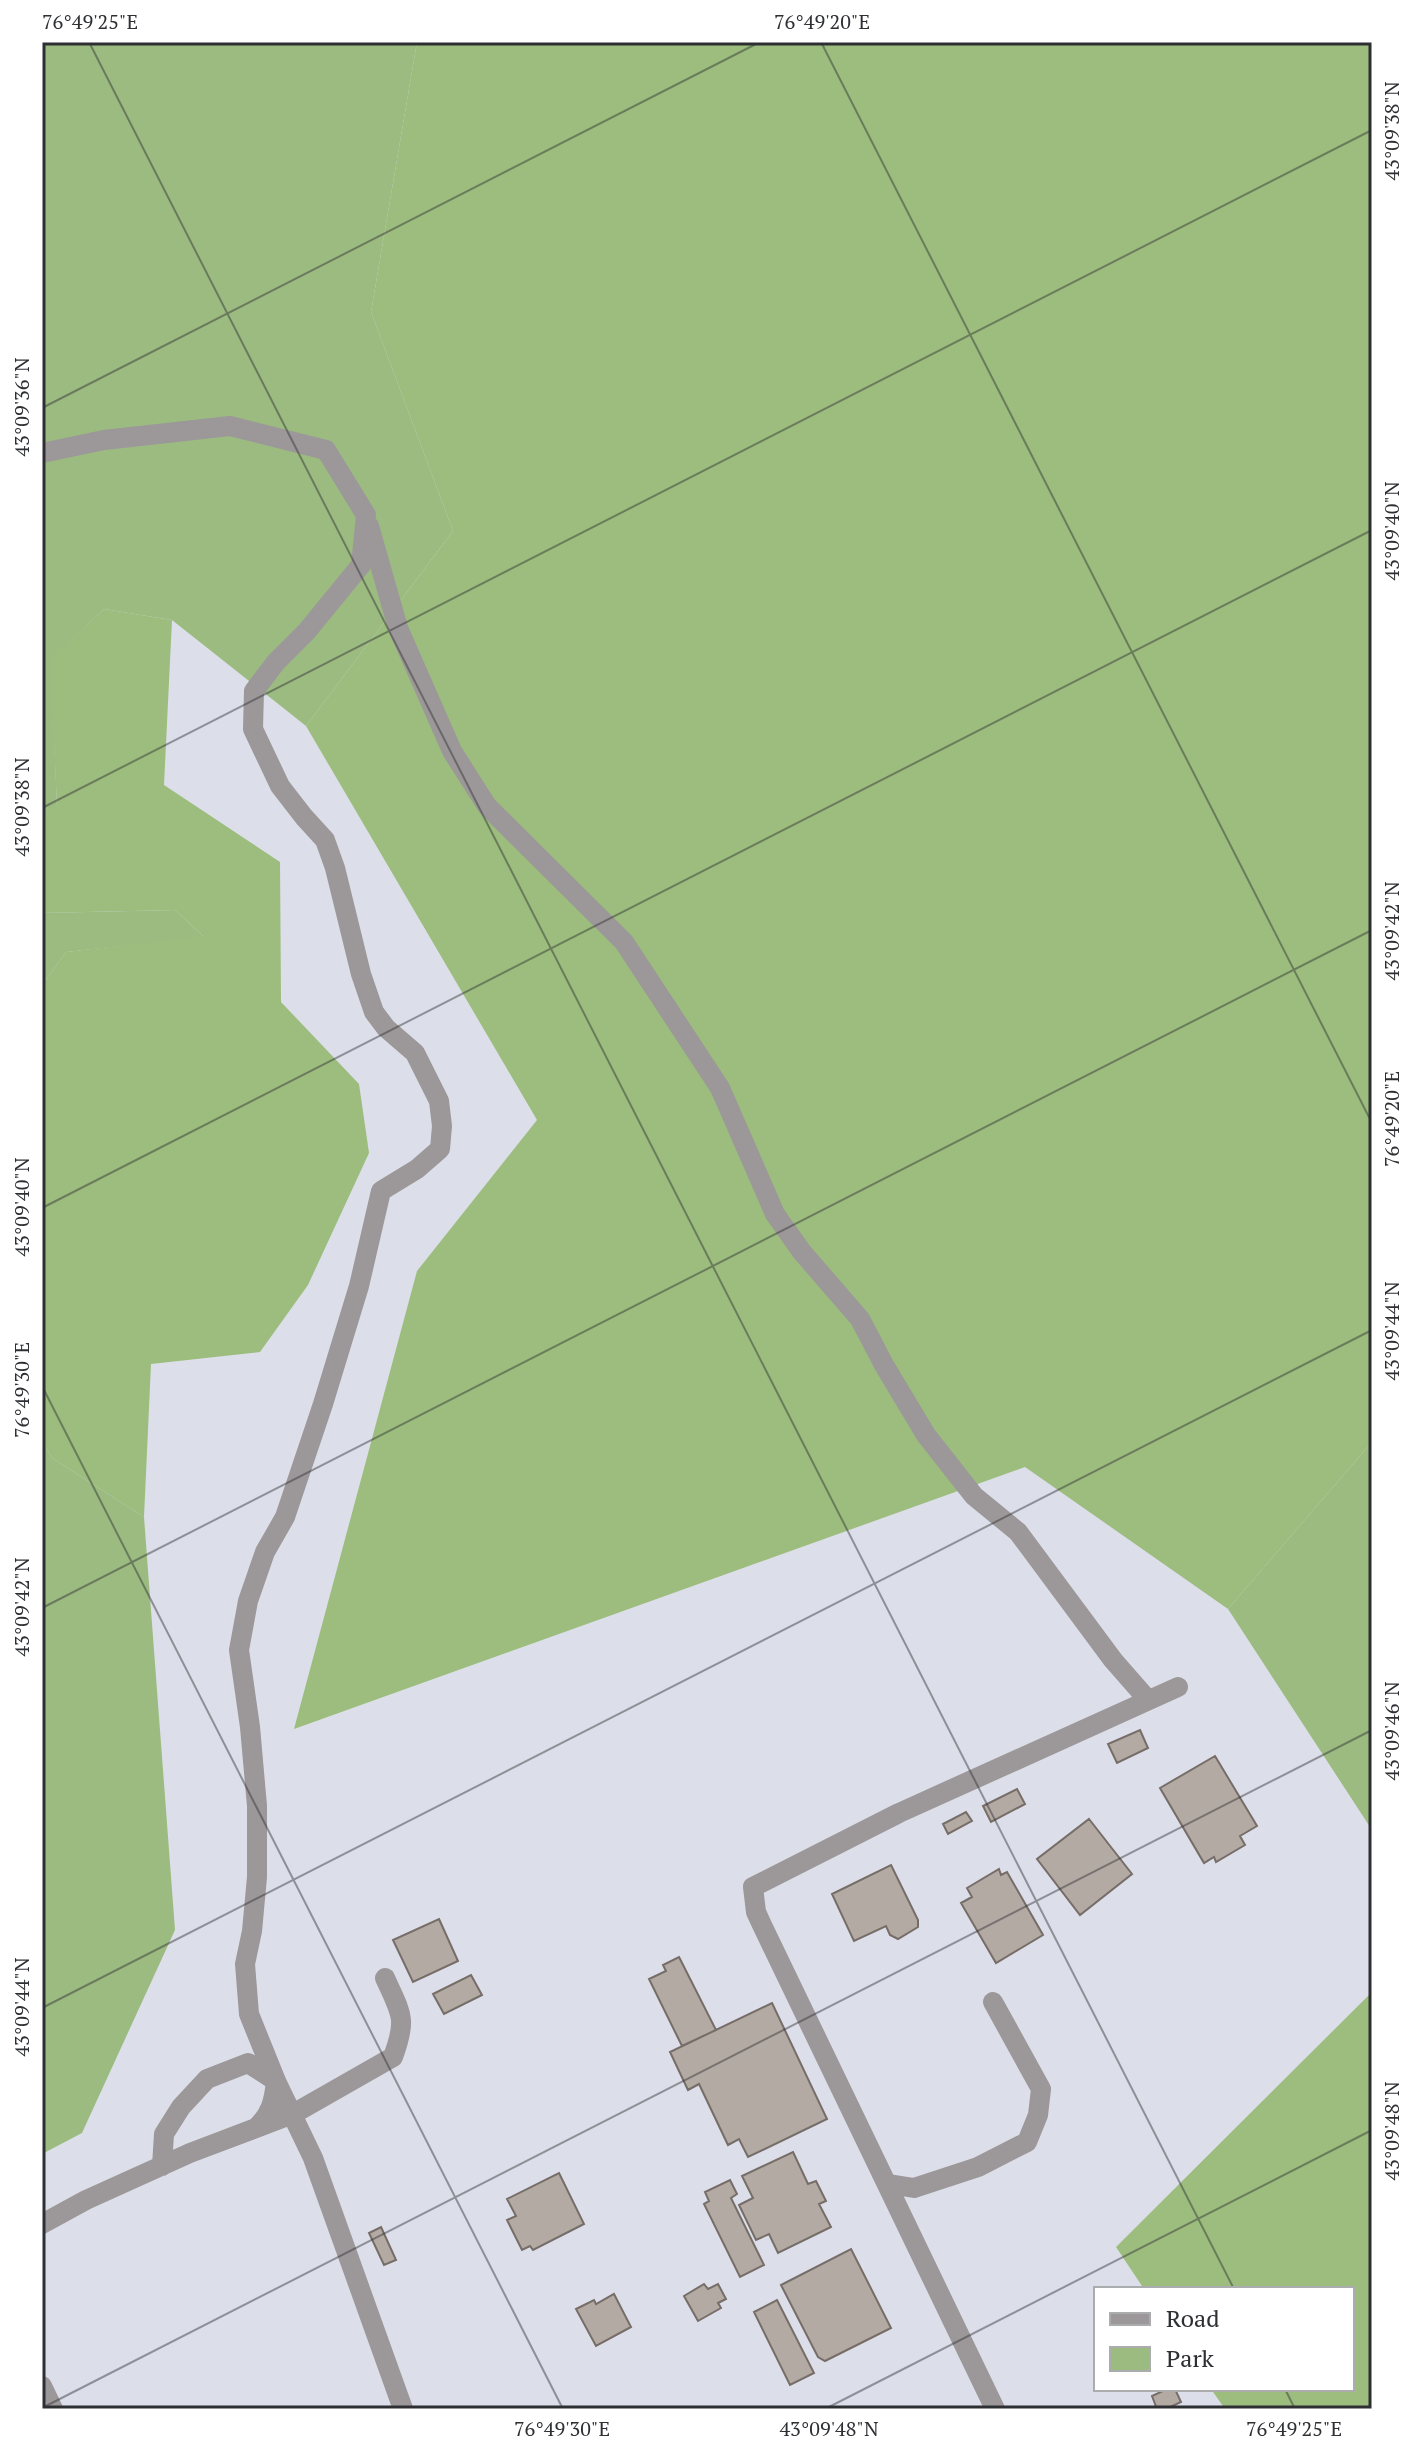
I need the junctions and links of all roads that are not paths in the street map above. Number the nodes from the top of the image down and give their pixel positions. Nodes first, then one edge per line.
1 (42, 453) edge
2 (366, 515) junction
3 (1178, 1687) dead end
4 (1148, 1700) junction
5 (385, 1978) dead end
6 (993, 2002) dead end
7 (276, 2081) junction
8 (293, 2114) junction
9 (254, 2130) junction
10 (162, 2166) junction
11 (889, 2184) junction
12 (42, 2224) edge
13 (42, 2386) edge
14 (53, 2409) edge
15 (403, 2409) edge
16 (995, 2409) edge

1 - 2 street
2 - 4 street
2 - 7 street
3 - 4 street
4 - 11 street
5 - 8 street
6 - 11 street
7 - 8 street
7 - 9 street
7 - 10 street
8 - 9 street
8 - 15 street
9 - 10 street
10 - 12 street
11 - 16 street
13 - 14 street

